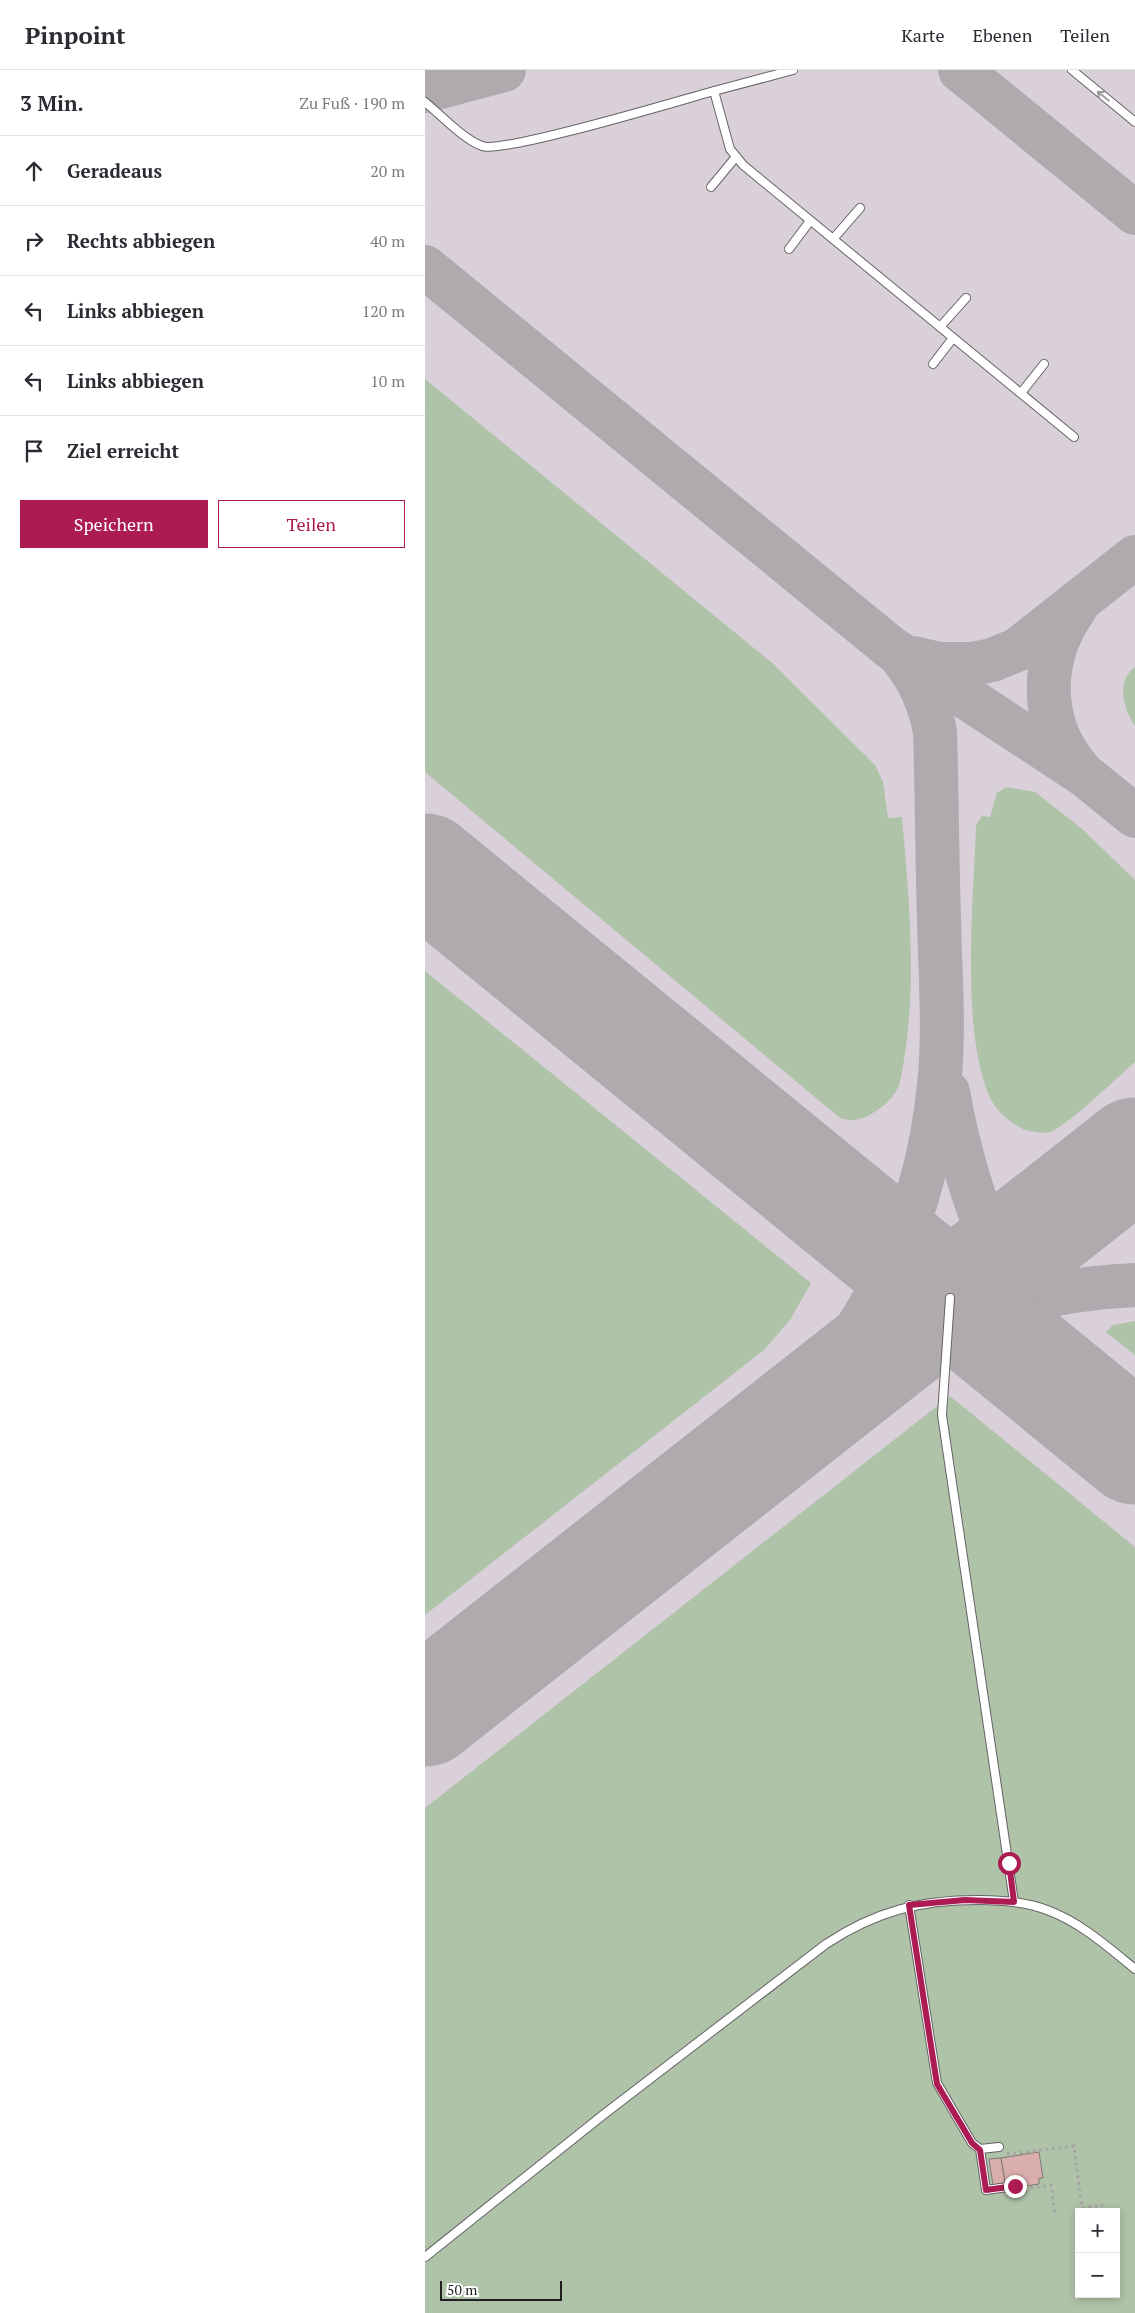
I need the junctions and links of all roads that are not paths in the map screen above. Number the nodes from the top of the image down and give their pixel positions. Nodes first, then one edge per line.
1 (793, 70) edge
2 (1072, 70) edge
3 (714, 91) junction
4 (425, 102) edge
5 (1135, 122) edge
6 (735, 158) junction
7 (711, 187) dead end
8 (860, 208) dead end
9 (810, 221) junction
10 (833, 239) junction
11 (789, 249) dead end
12 (966, 298) dead end
13 (940, 327) junction
14 (953, 338) junction
15 (933, 364) dead end
16 (1045, 364) dead end
17 (1021, 393) junction
18 (1074, 437) dead end
19 (950, 1298) dead end
20 (1014, 1902) junction
21 (909, 1905) junction
22 (1135, 1969) edge
23 (999, 2147) dead end
24 (981, 2154) junction
25 (1015, 2186) road end
26 (425, 2257) edge

1 - 3 lane
5 -> 2 lane
3 - 4 lane
3 - 6 lane
6 - 7 lane
6 - 9 lane
8 - 10 lane
9 - 10 lane
9 - 11 lane
10 - 13 lane
12 - 13 lane
13 - 14 lane
14 - 15 lane
14 - 17 lane
16 - 17 lane
17 - 18 lane
19 - 20 lane
20 - 21 lane
20 - 22 lane
21 - 24 lane
21 - 26 lane
23 - 24 lane
24 - 25 lane

